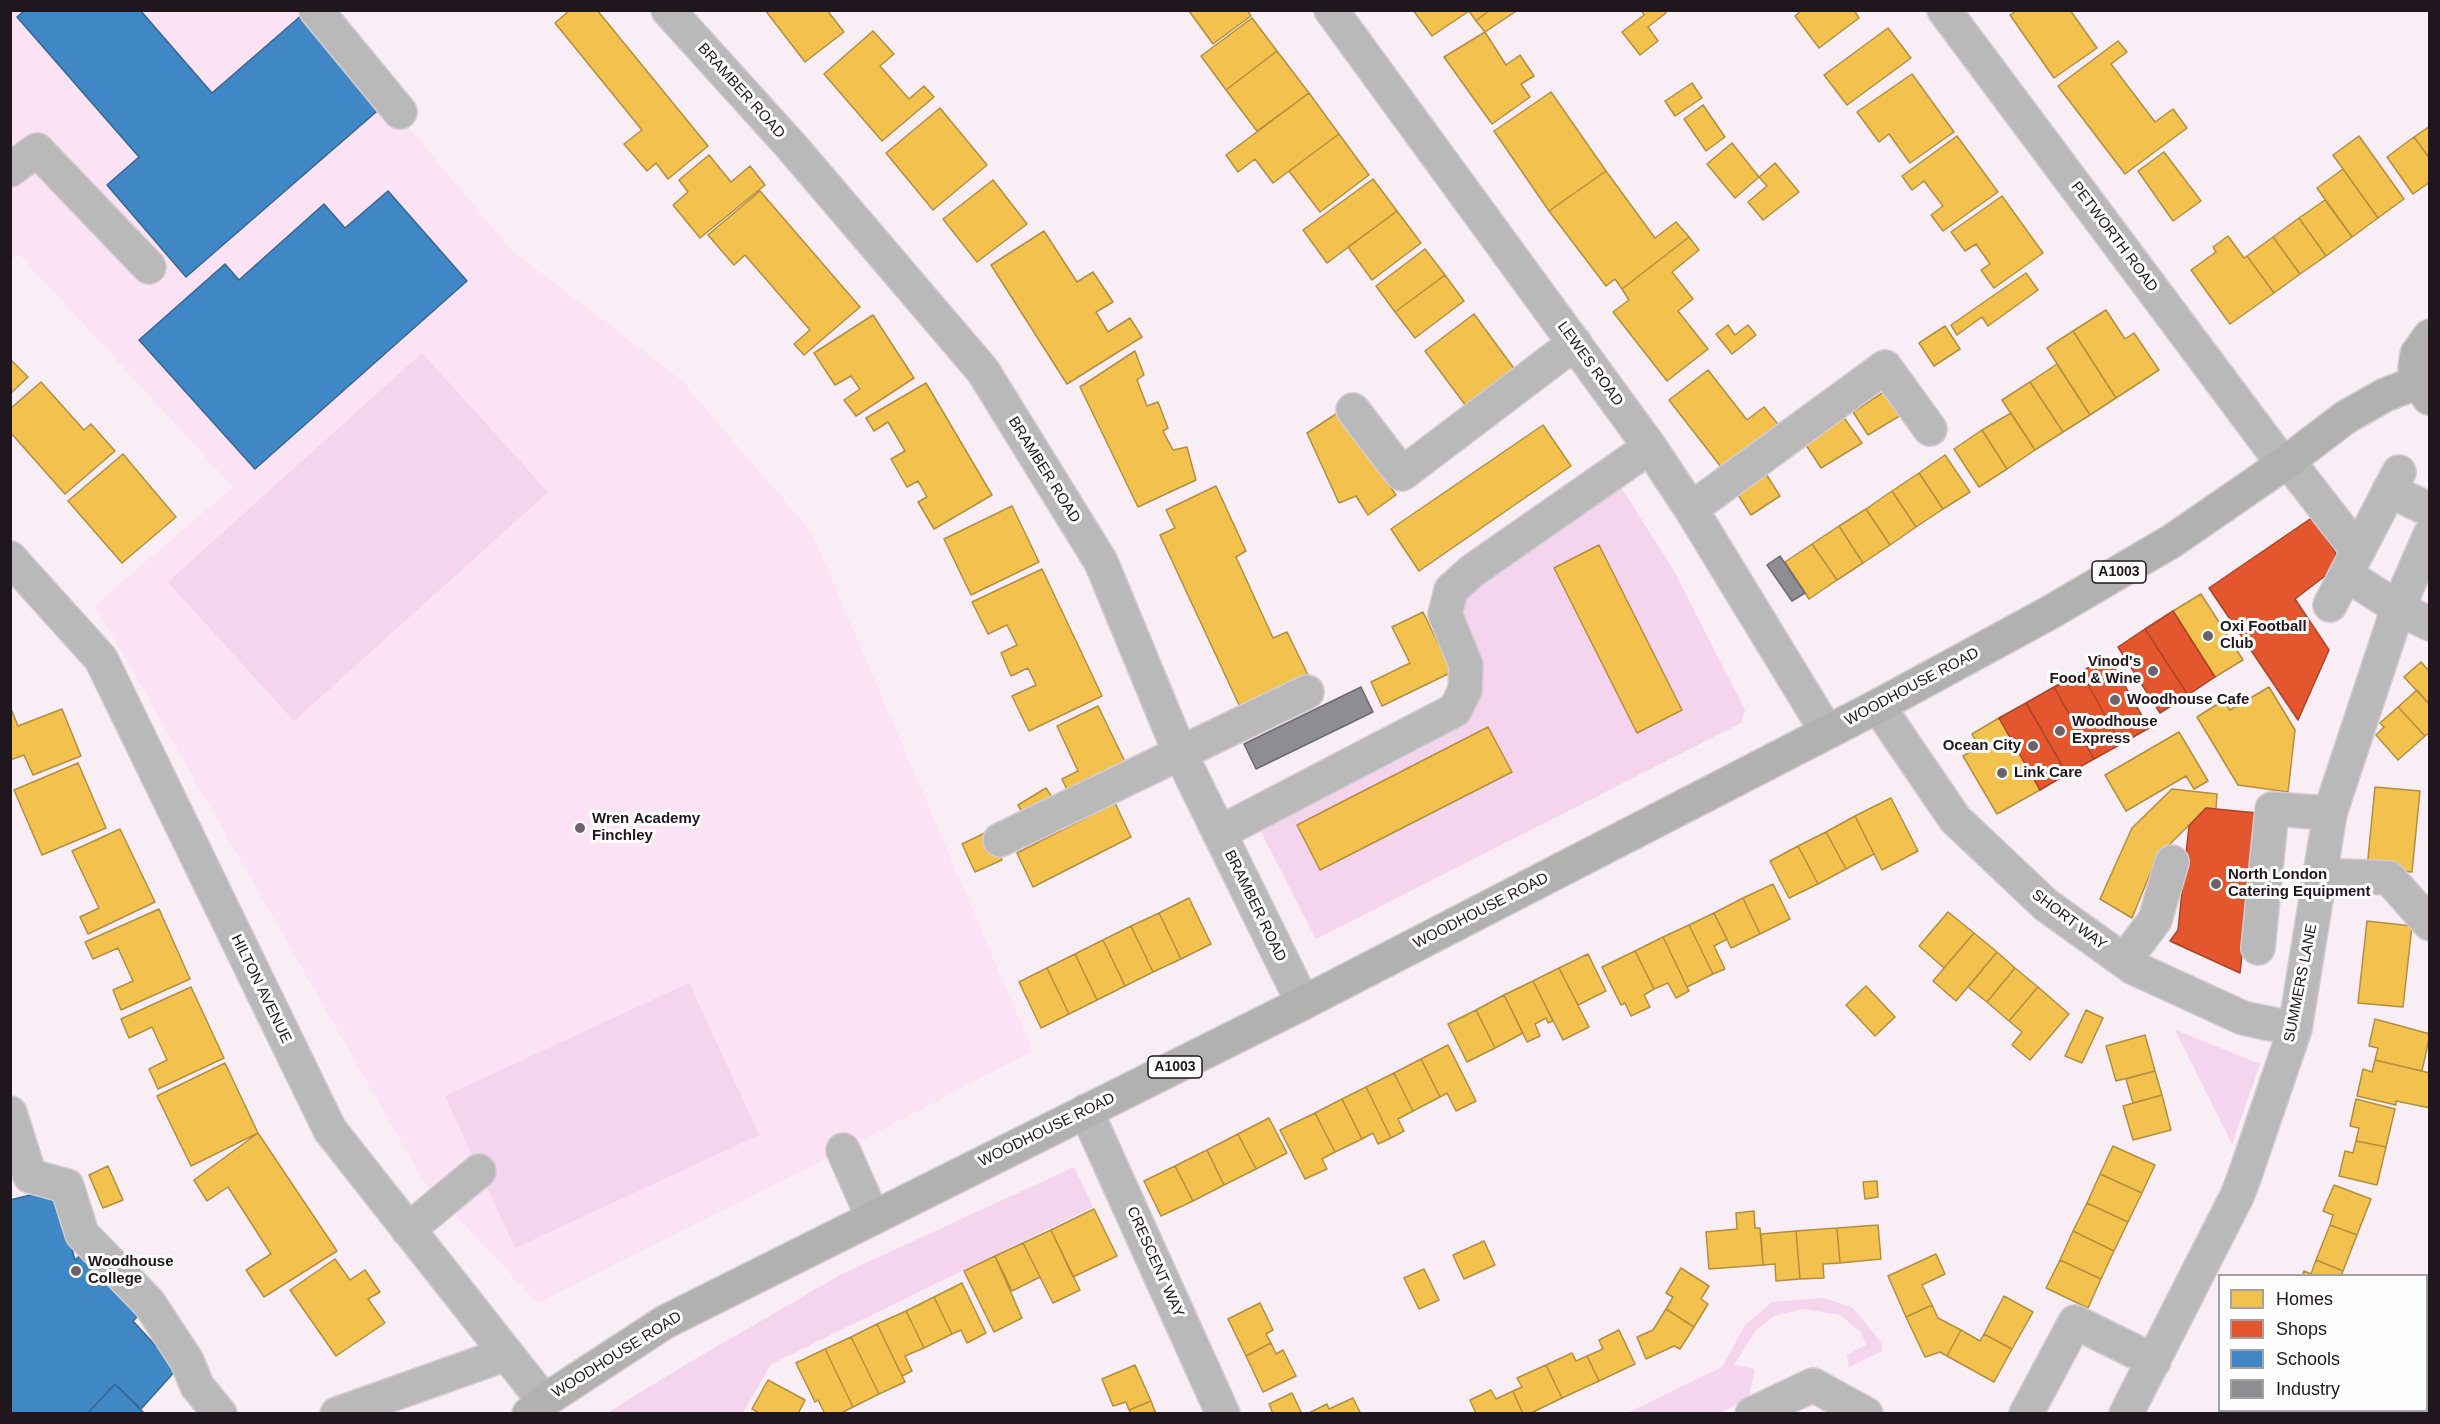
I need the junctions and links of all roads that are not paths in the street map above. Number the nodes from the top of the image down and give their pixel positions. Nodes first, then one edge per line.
1 (316, 10) edge
2 (668, 10) edge
3 (1330, 10) edge
4 (1944, 10) edge
5 (400, 112) dead end
6 (10, 170) edge
7 (149, 267) dead end
8 (2430, 336) edge
9 (1575, 343) junction
10 (2424, 390) edge
11 (1353, 410) dead end
12 (1930, 429) dead end
13 (1650, 447) junction
14 (2286, 462) junction
15 (1691, 509) junction
16 (2430, 510) edge
17 (2430, 536) edge
18 (10, 558) edge
19 (2352, 563) junction
20 (2330, 605) dead end
21 (2398, 608) junction
22 (2430, 624) edge
23 (1307, 692) dead end
24 (1878, 706) junction
25 (1827, 732) junction
26 (1180, 753) junction
27 (2330, 813) junction
28 (1220, 833) junction
29 (1000, 840) dead end
30 (2172, 862) dead end
31 (2320, 874) junction
32 (2430, 924) edge
33 (2258, 948) dead end
34 (2124, 961) junction
35 (1303, 1004) junction
36 (2295, 1029) junction
37 (1086, 1111) junction
38 (10, 1113) edge
39 (843, 1150) dead end
40 (479, 1171) dead end
41 (873, 1218) junction
42 (408, 1230) junction
43 (506, 1354) junction
44 (2154, 1360) junction
45 (536, 1407) edge
46 (220, 1413) edge
47 (337, 1413) edge
48 (1223, 1413) edge
49 (1752, 1413) edge
50 (1866, 1413) edge
51 (2026, 1413) edge
52 (2126, 1413) edge

1 - 5 street
2 - 26 street, BRAMBER ROAD
3 - 9 street, LEWES ROAD
4 - 14 street, PETWORTH ROAD
6 - 7 street
8 - 10 main road, WOODHOUSE ROAD / A1003
9 - 11 street
9 - 13 street, LEWES ROAD
10 - 14 main road, WOODHOUSE ROAD / A1003
12 - 15 street
13 - 15 street, LEWES ROAD
13 - 28 street
14 - 19 street, PETWORTH ROAD
14 - 24 main road, WOODHOUSE ROAD / A1003
15 - 25 street, LEWES ROAD
16 - 19 street
17 - 21 street, SUMMERS LANE
18 - 42 street, HILTON AVENUE
19 - 20 street
19 - 21 street, PETWORTH ROAD
21 - 22 street, PETWORTH ROAD
21 - 27 street, SUMMERS LANE
23 - 26 street
24 - 25 main road, WOODHOUSE ROAD / A1003
24 - 34 street, SHORT WAY
25 - 35 main road, WOODHOUSE ROAD / A1003
26 - 28 street, BRAMBER ROAD
26 - 29 street
27 - 31 street, SUMMERS LANE
27 - 33 street
28 - 35 street, BRAMBER ROAD
30 - 34 street
31 - 32 street
31 - 36 street, SUMMERS LANE
34 - 36 street, SHORT WAY
35 - 37 main road, WOODHOUSE ROAD / A1003
36 - 44 street, SUMMERS LANE
37 - 41 main road, WOODHOUSE ROAD / A1003
37 - 48 street, CRESCENT WAY
38 - 46 street
39 - 41 street
40 - 42 street
41 - 45 main road, WOODHOUSE ROAD / A1003
42 - 43 street, HILTON AVENUE
43 - 45 street, HILTON AVENUE
43 - 47 street
44 - 51 street
44 - 52 street, SUMMERS LANE
49 - 50 street

